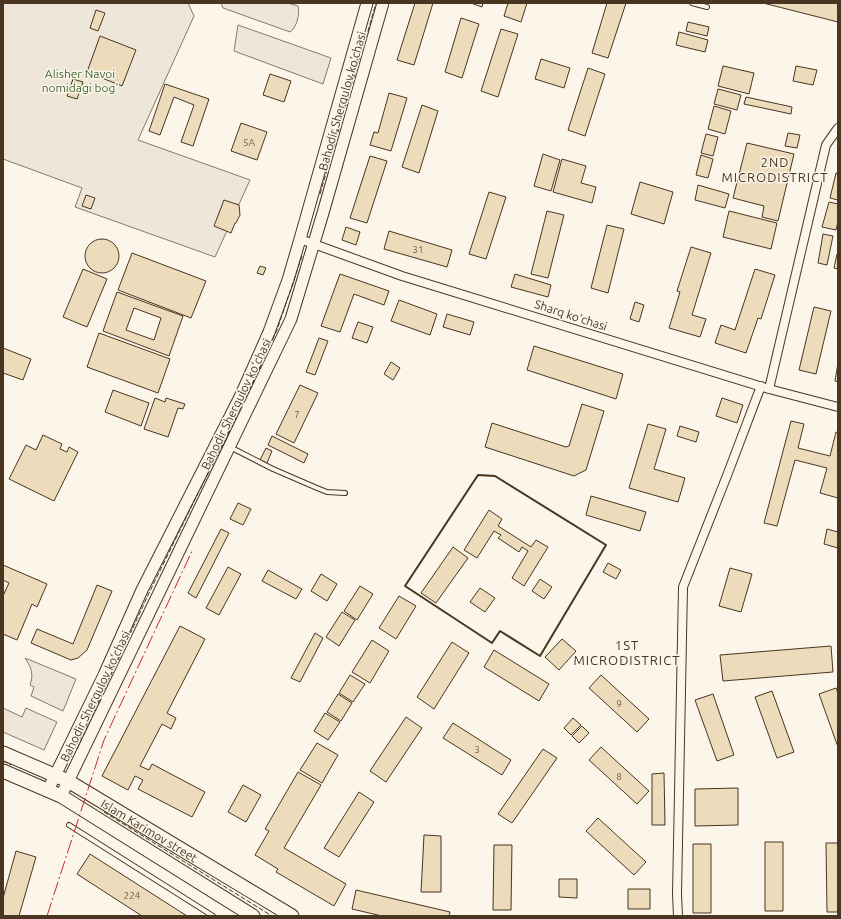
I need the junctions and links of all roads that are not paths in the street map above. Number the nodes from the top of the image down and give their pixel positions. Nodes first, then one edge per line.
1 (367, 3) edge
2 (383, 3) edge
3 (692, 3) edge
4 (707, 7) dead end
5 (838, 128) edge
6 (309, 208) junction
7 (323, 213) junction
8 (300, 240) junction
9 (313, 244) junction
10 (765, 388) junction
11 (838, 407) edge
12 (230, 447) junction
13 (345, 493) dead end
14 (3, 753) edge
15 (3, 771) edge
16 (55, 775) junction
17 (68, 781) junction
18 (48, 790) junction
19 (61, 796) junction
20 (69, 825) dead end
21 (213, 916) edge
22 (253, 916) edge
23 (292, 916) edge
24 (678, 916) edge

1 - 6 main road, Bahodir Sherqulov ko‘chasi
2 - 7 main road, Bahodir Sherqulov ko‘chasi
3 - 4 lane
5 - 10 street
6 - 7 main road
6 - 8 main road, Bahodir Sherqulov ko‘chasi
7 - 9 main road, Bahodir Sherqulov ko‘chasi
8 - 9 street, Sharq ko‘chasi
8 - 16 main road, Bahodir Sherqulov ko‘chasi
9 - 10 street, Sharq ko‘chasi
9 - 12 main road, Bahodir Sherqulov ko‘chasi
10 - 11 street, Sharq ko‘chasi
10 - 24 street
12 - 13 lane
12 - 17 main road, Bahodir Sherqulov ko‘chasi
14 - 16 main road, Islam Karimov street
15 - 18 main road, Islam Karimov street
16 - 17 main road, Islam Karimov street
16 - 18 main road, Bahodir Sherqulov ko‘chasi
17 - 19 main road, Bahodir Sherqulov ko‘chasi
17 - 23 main road, Islam Karimov street
18 - 19 main road, Islam Karimov street
19 - 22 main road, Islam Karimov street
20 - 21 lane

